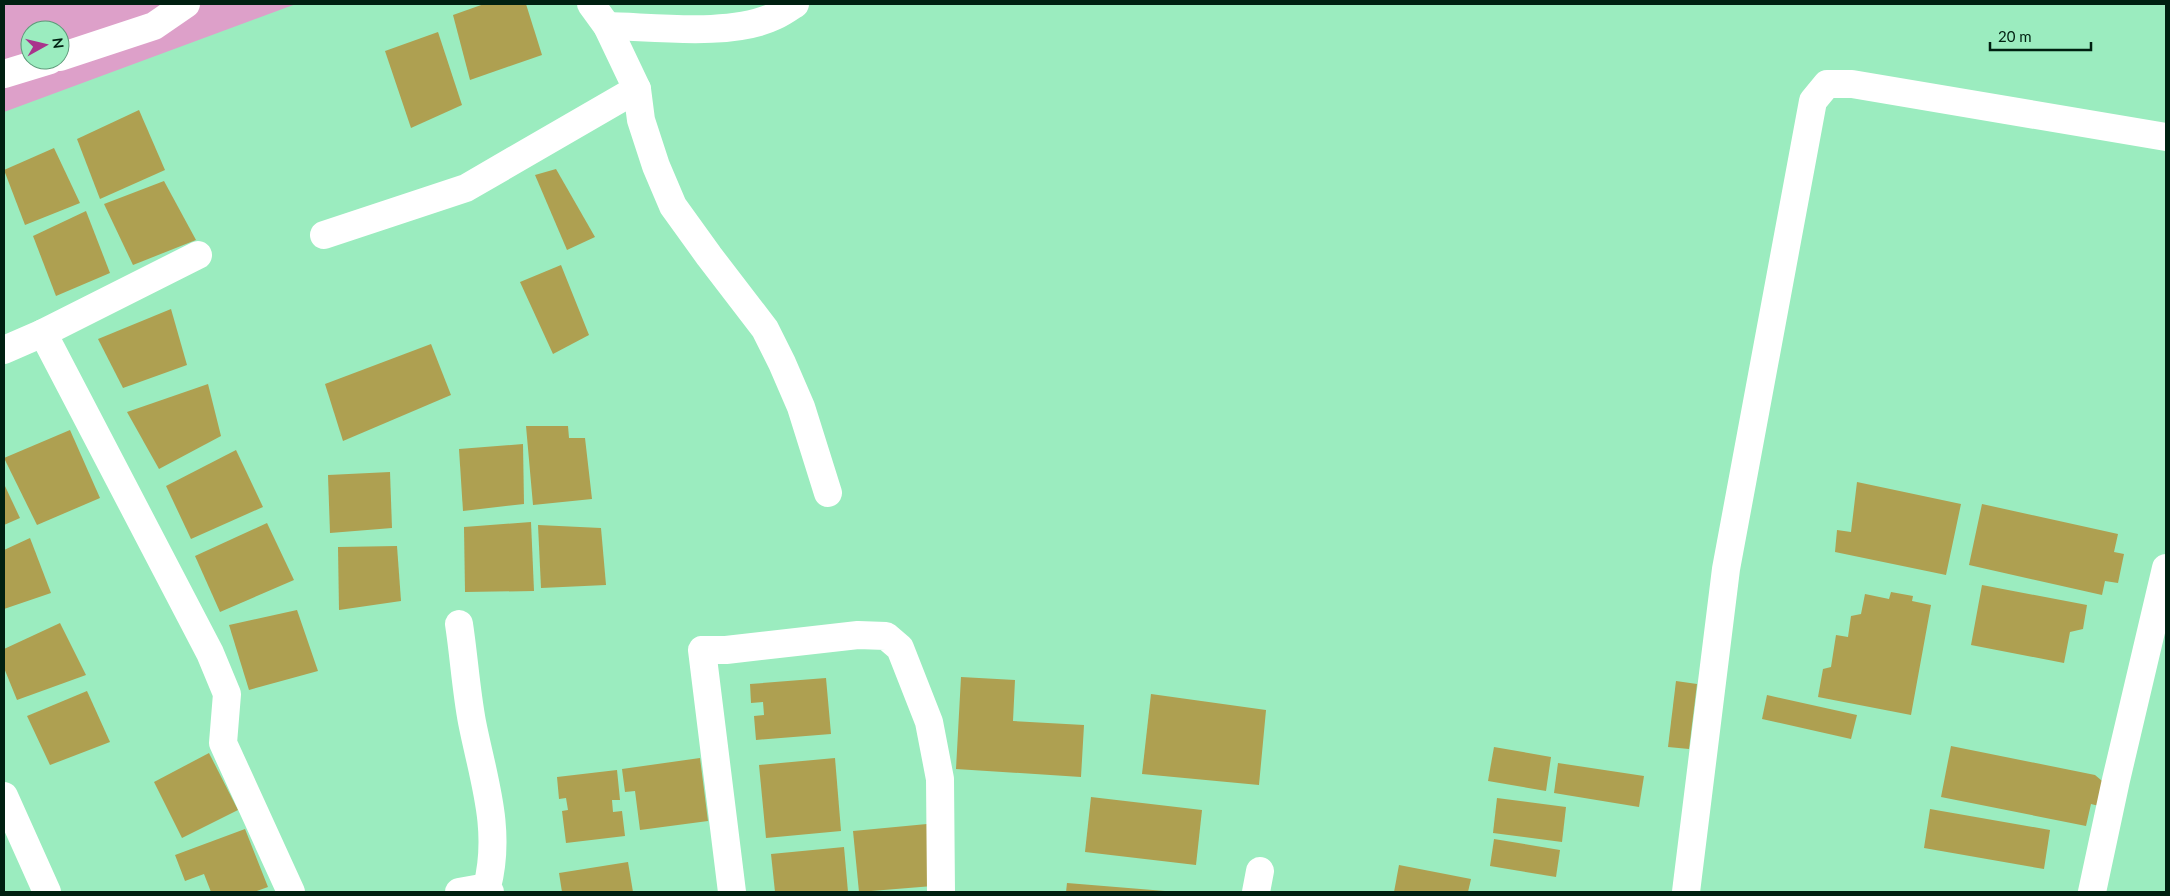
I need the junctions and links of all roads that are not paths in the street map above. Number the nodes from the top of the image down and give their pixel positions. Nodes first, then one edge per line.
1 (186, 4) edge
2 (591, 4) edge
3 (795, 4) edge
4 (607, 26) junction
5 (70, 54) edge
6 (20, 69) edge
7 (4, 74) edge
8 (637, 89) junction
9 (2166, 137) edge
10 (324, 235) dead end
11 (198, 255) dead end
12 (43, 333) junction
13 (4, 350) edge
14 (828, 493) dead end
15 (2166, 568) edge
16 (459, 624) dead end
17 (4, 796) edge
18 (489, 890) edge
19 (47, 892) edge
20 (291, 892) edge
21 (459, 892) edge
22 (732, 892) edge
23 (941, 892) edge
24 (1686, 892) edge
25 (2092, 892) edge

1 - 5 street
2 - 4 street
3 - 4 street
4 - 8 street
6 - 7 street
8 - 10 street
8 - 14 street
9 - 24 street
11 - 12 street
12 - 13 street
12 - 20 street
15 - 25 street
16 - 18 street
17 - 19 street
18 - 21 street
22 - 23 street

